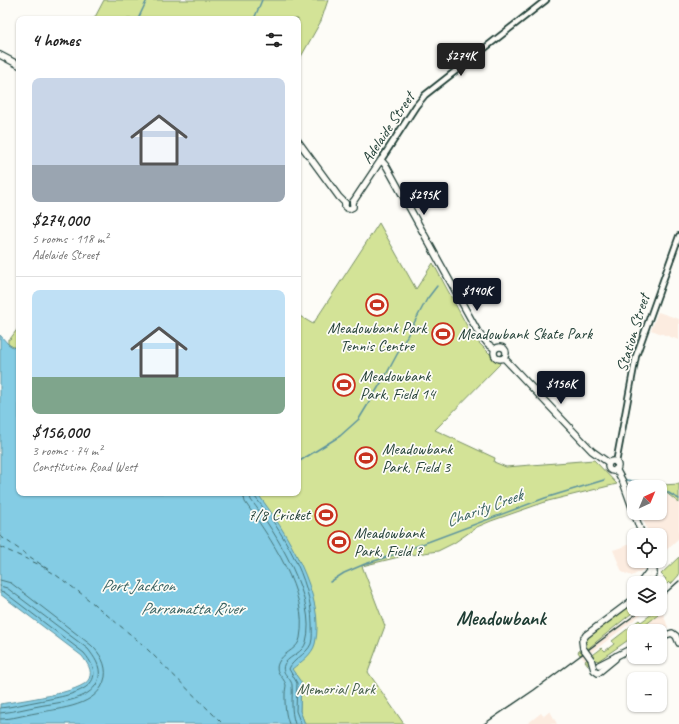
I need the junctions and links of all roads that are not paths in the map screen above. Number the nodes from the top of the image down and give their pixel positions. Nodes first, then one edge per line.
1 (546, 0) edge
2 (0, 55) edge
3 (16, 63) edge
4 (301, 145) edge
5 (381, 160) junction
6 (679, 236) edge
7 (496, 349) junction
8 (504, 358) junction
9 (609, 463) junction
10 (616, 463) junction
11 (616, 469) junction
12 (639, 528) edge
13 (627, 603) edge
14 (667, 635) edge
15 (679, 643) edge
16 (627, 650) edge

1 - 5 street, Adelaide Street
2 - 3 main road
4 - 5 main road, Adelaide Street
5 - 7 main road
6 - 10 street, Station Street
7 - 8 main road
7 - 8 main road
8 - 9 main road
9 - 10 main road
9 - 11 main road
10 - 11 main road
11 - 12 main road
13 - 16 main road, bridge
14 - 15 main road

